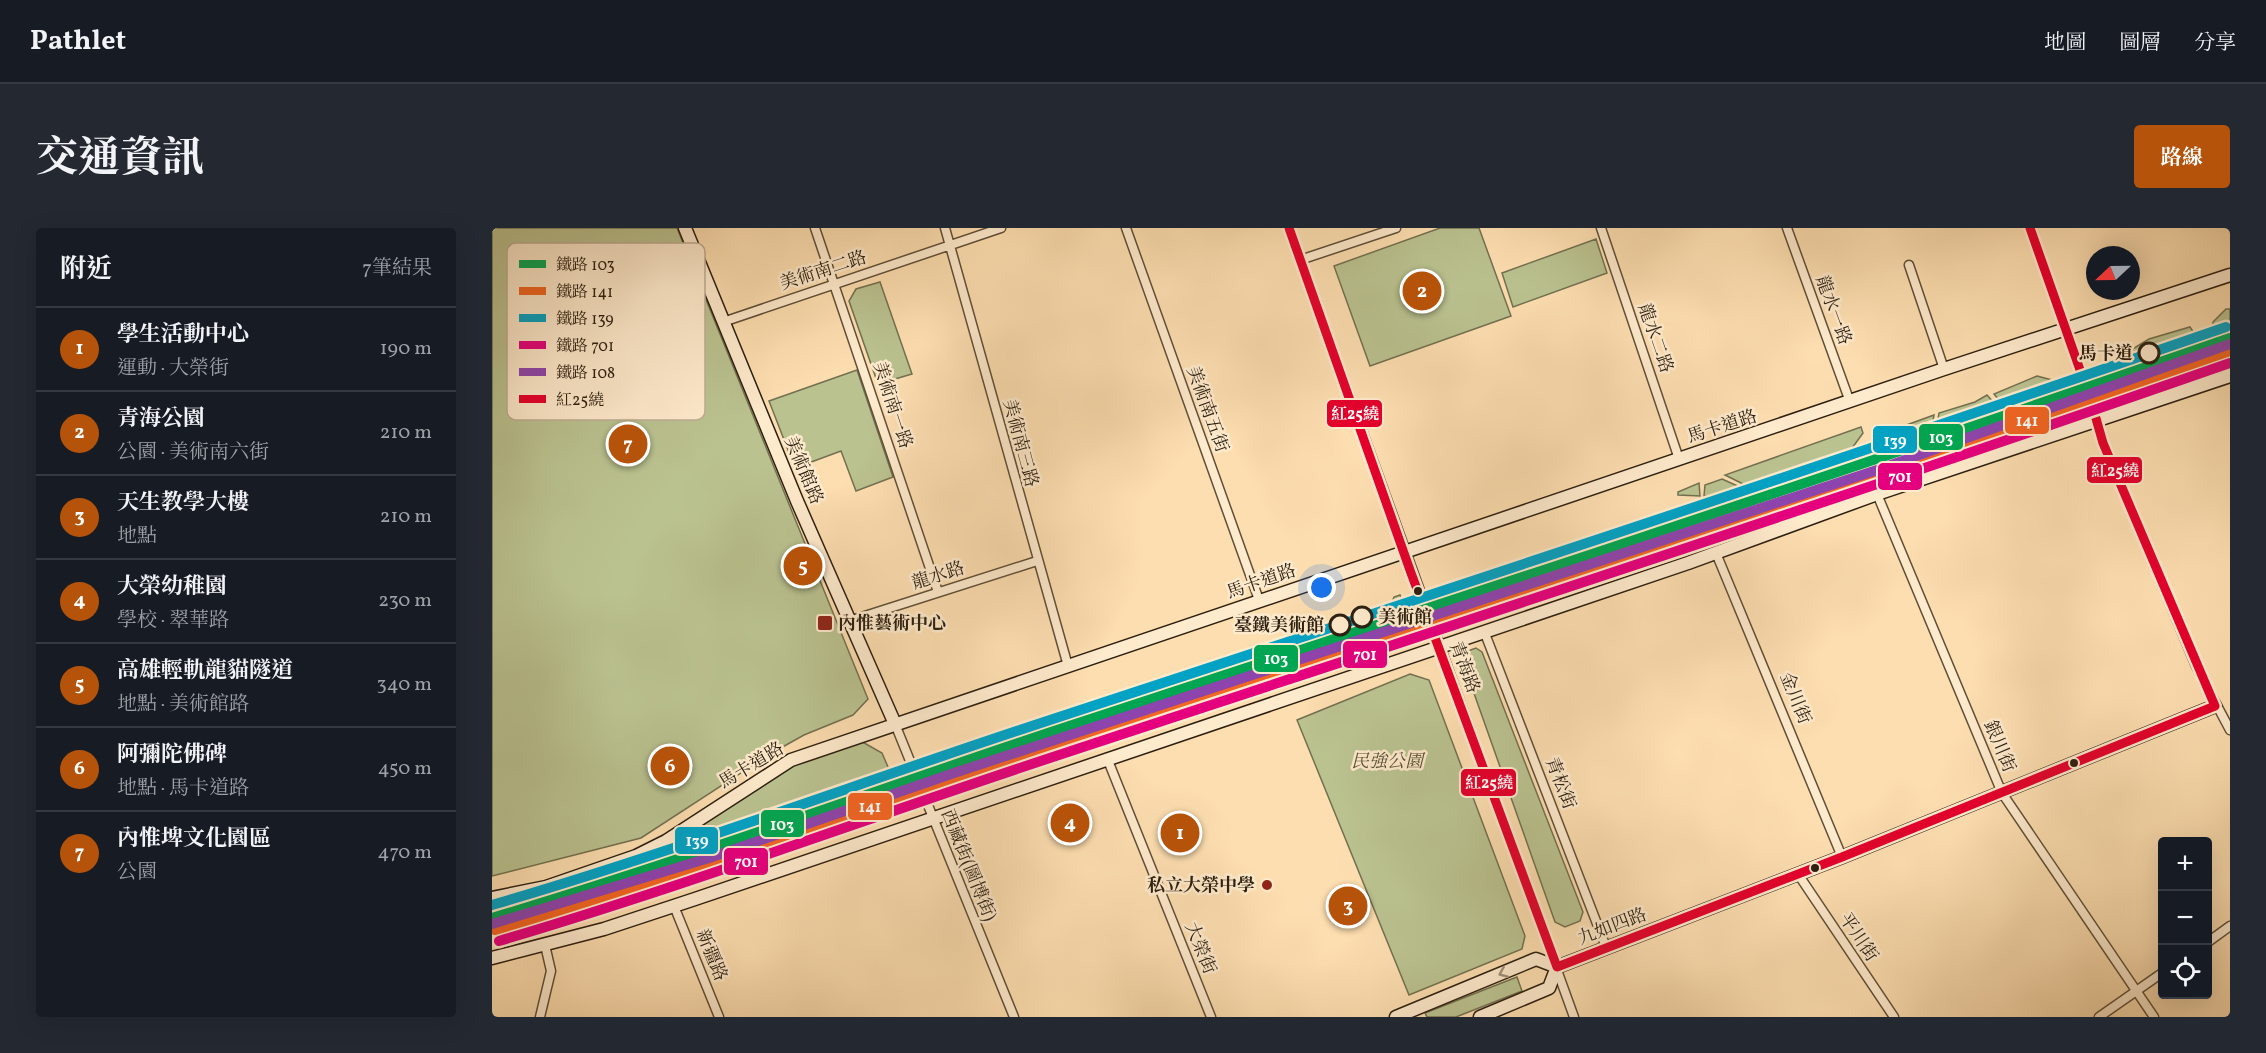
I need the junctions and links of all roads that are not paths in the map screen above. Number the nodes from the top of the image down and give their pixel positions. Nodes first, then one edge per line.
1 (685, 228) edge
2 (815, 228) edge
3 (945, 228) edge
4 (1001, 228) edge
5 (1126, 228) edge
6 (1289, 228) edge
7 (1396, 228) edge
8 (1601, 228) edge
9 (1787, 228) edge
10 (2030, 228) edge
11 (691, 243) edge
12 (950, 245) junction
13 (1300, 260) junction
14 (1908, 265) dead end
15 (2230, 268) edge
16 (2230, 275) edge
17 (705, 277) edge
18 (835, 284) junction
19 (2205, 284) junction
20 (723, 322) junction
21 (2066, 328) junction
22 (1944, 369) junction
23 (2230, 376) edge
24 (1850, 402) junction
25 (2097, 421) junction
26 (1679, 459) junction
27 (1877, 495) junction
28 (1404, 551) junction
29 (1716, 553) junction
30 (1037, 561) junction
31 (938, 592) junction
32 (1259, 600) junction
33 (849, 621) junction
34 (1484, 631) junction
35 (1439, 645) junction
36 (1068, 666) junction
37 (2216, 706) junction
38 (895, 724) junction
39 (2230, 730) edge
40 (1107, 758) junction
41 (2002, 793) junction
42 (932, 818) junction
43 (1842, 857) junction
44 (1798, 874) junction
45 (492, 898) edge
46 (674, 906) junction
47 (2230, 926) edge
48 (2212, 939) edge
49 (545, 945) junction
50 (1606, 947) junction
51 (492, 958) edge
52 (1557, 967) junction
53 (2158, 977) edge
54 (2137, 992) junction
55 (1419, 1012) edge
56 (540, 1017) edge
57 (719, 1017) edge
58 (1014, 1017) edge
59 (1211, 1017) edge
60 (1396, 1017) edge
61 (1480, 1017) edge
62 (1574, 1017) edge
63 (1894, 1017) edge
64 (2099, 1017) edge
65 (2154, 1017) edge

1 - 11 street, 美術館路
2 - 18 street, 美術南一路
3 - 12 street, 美術南三路
4 - 12 street, 美術南二路
5 - 32 street, 美術南五街
6 - 13 street, 青海路
7 - 13 street
8 - 26 street, 龍水二路
9 - 24 street, 龍水一路
10 - 21 street
12 - 18 street, 美術南二路
12 - 30 street, 美術南三路
13 - 28 street, 青海路
14 - 22 street
15 - 19 street
16 - 19 street, 馬卡道路
17 - 20 street, 美術館路
18 - 20 street, 美術南二路
18 - 31 street, 美術南一路
19 - 21 street, 馬卡道路
20 - 33 street, 美術館路
21 - 22 street, 馬卡道路
21 - 25 street
22 - 24 street, 馬卡道路
23 - 25 street
24 - 26 street, 馬卡道路
25 - 27 street
25 - 37 street
26 - 28 street, 馬卡道路
27 - 29 street
27 - 41 street, 銀川街
28 - 32 street, 馬卡道路
28 - 35 street, 青海路
29 - 34 street
29 - 43 street, 金川街
30 - 31 street, 龍水路
30 - 36 street, 美術南三路
31 - 33 street, 龍水路
32 - 36 street, 馬卡道路
33 - 38 street, 美術館路
34 - 35 street
34 - 50 street, 青松街
35 - 40 street
35 - 52 street, 青海路
36 - 38 street, 馬卡道路
37 - 39 street
37 - 41 street, 九如四路
38 - 42 street, 西藏街(圖博街)
38 - 45 street, 馬卡道路
40 - 42 street
40 - 59 street, 大榮街
41 - 43 street, 九如四路
41 - 54 street, 銀川街
42 - 46 street
42 - 58 street, 西藏街(圖博街)
43 - 44 street, 九如四路
44 - 50 street, 九如四路
44 - 63 street, 平川街
46 - 49 street
46 - 57 street, 新疆路
47 - 48 street
49 - 51 street
49 - 56 street
50 - 52 street, 九如四路
52 -> 55 street
52 - 61 street
52 - 62 street, 青海路
53 - 54 street
54 - 64 street
54 - 65 street, 銀川街
55 - 60 street

